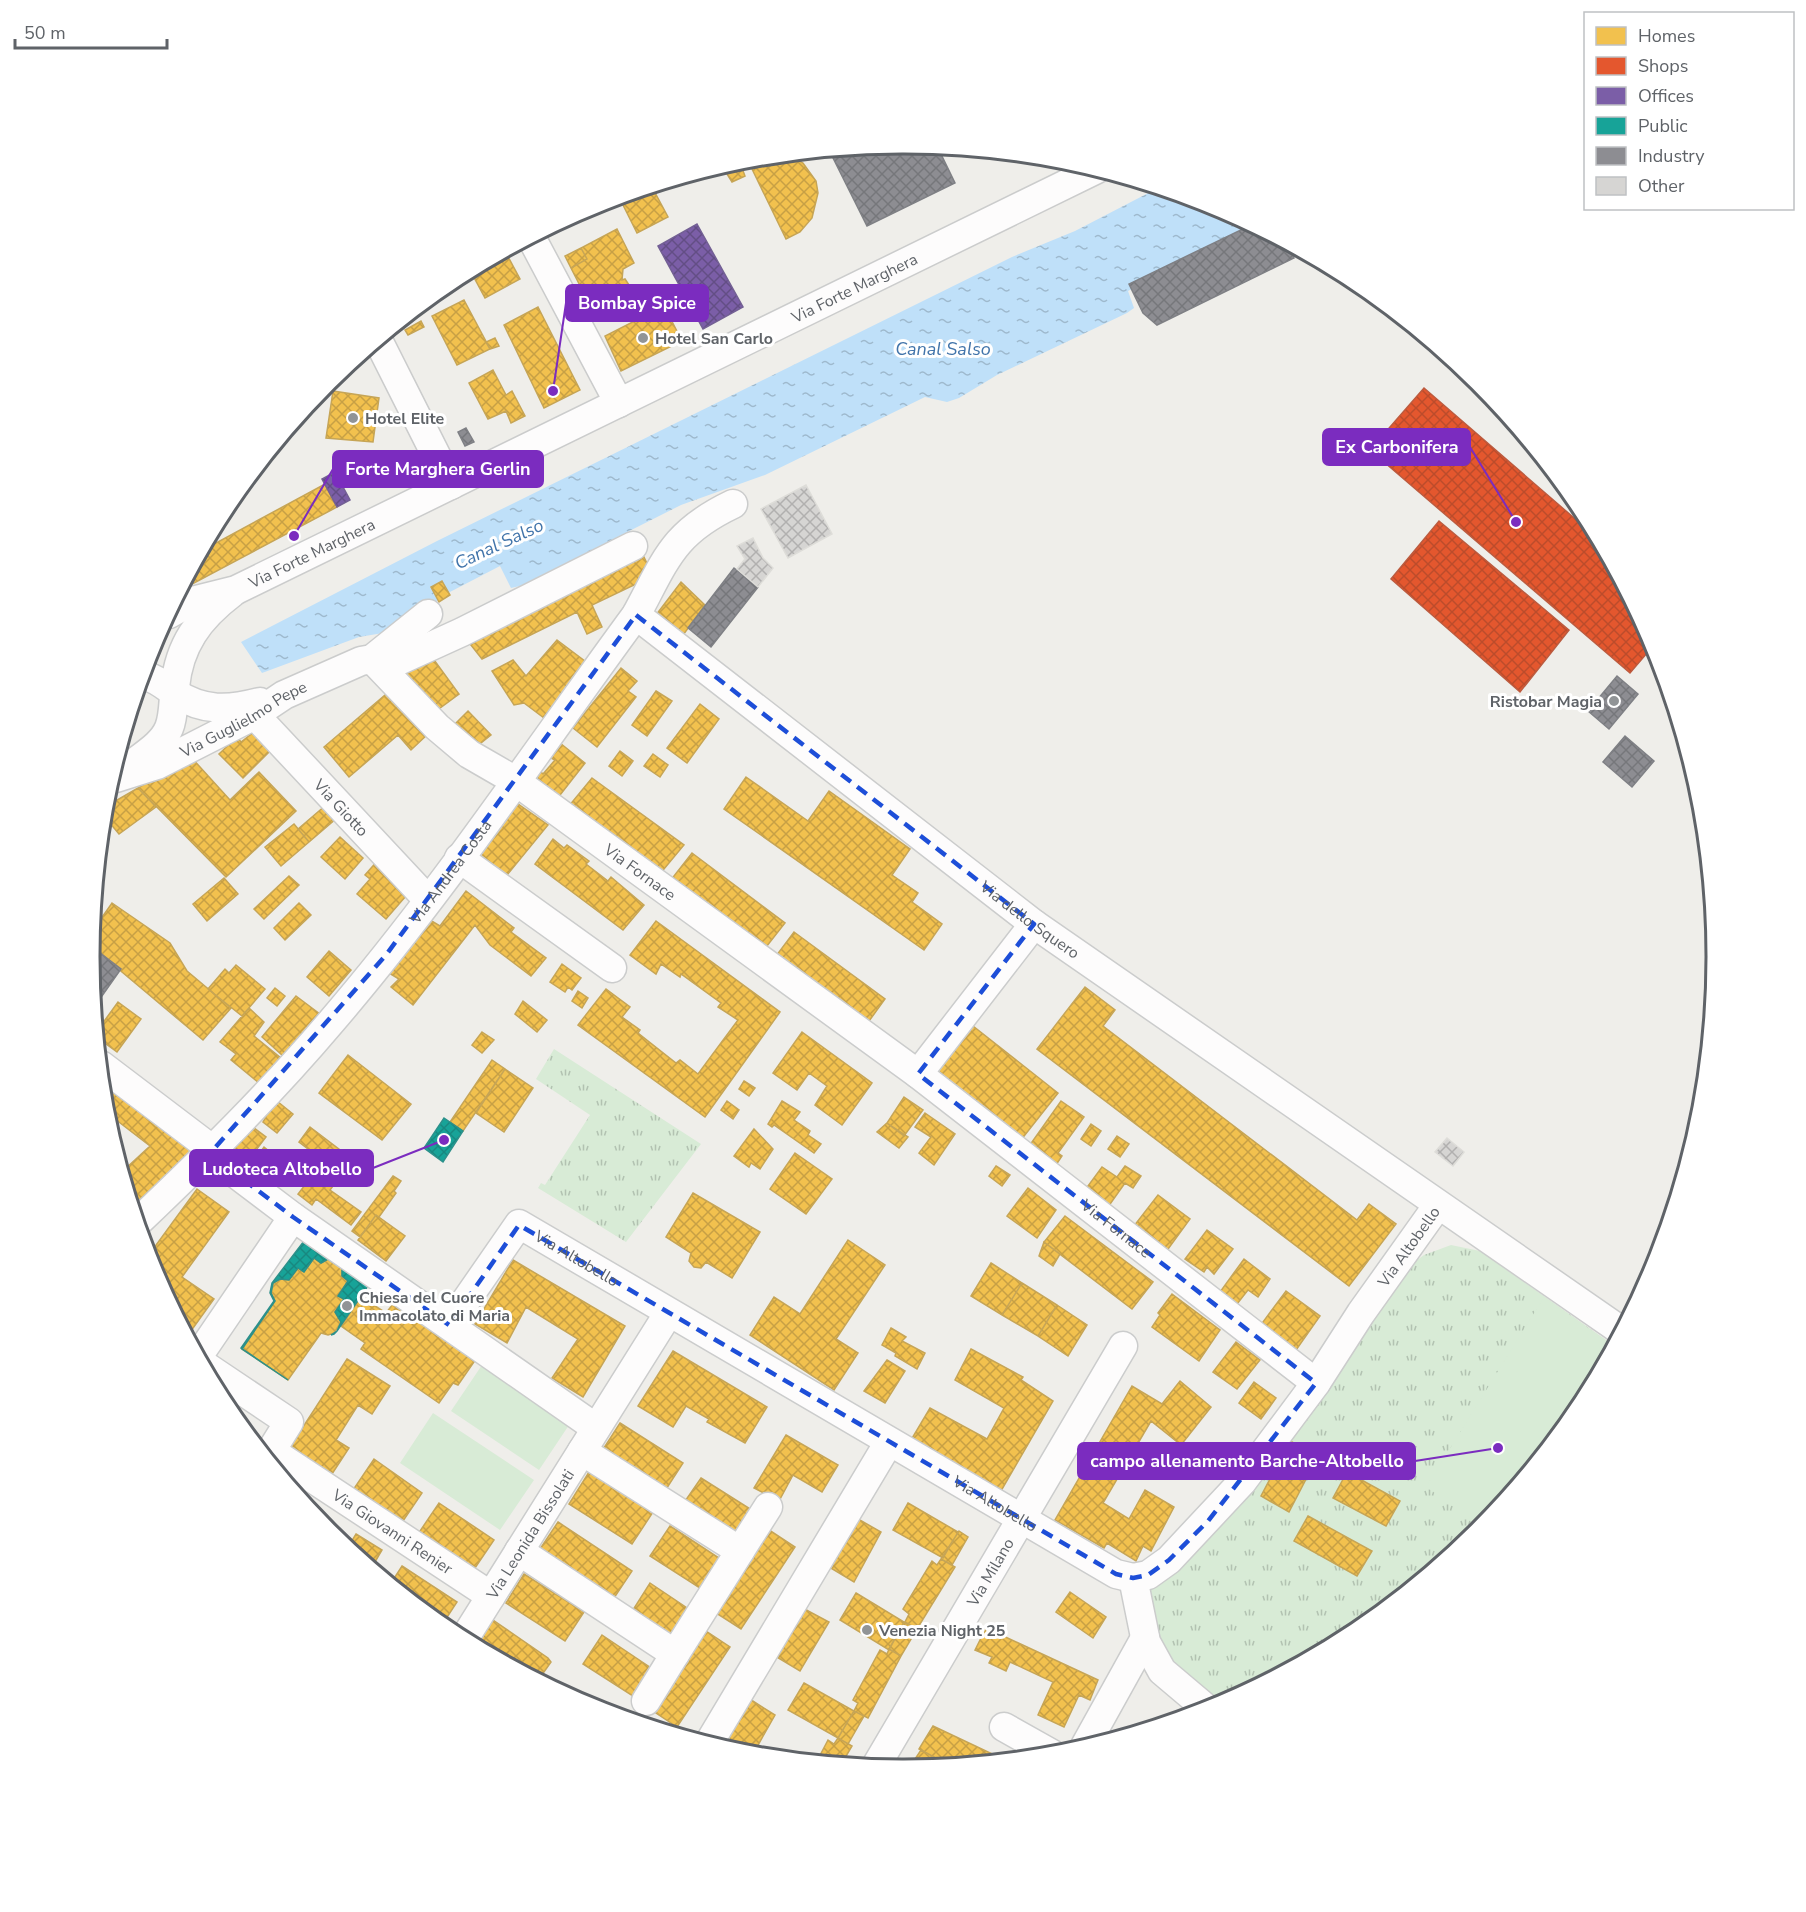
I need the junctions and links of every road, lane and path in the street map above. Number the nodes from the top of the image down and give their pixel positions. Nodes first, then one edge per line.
1 (1085, 175) edge
2 (534, 243) edge
3 (381, 347) edge
4 (619, 403) junction
5 (451, 485) junction
6 (733, 504) dead end
7 (633, 546) dead end
8 (236, 590) junction
9 (180, 608) edge
10 (428, 614) dead end
11 (643, 620) junction
12 (377, 663) junction
13 (151, 678) edge
14 (176, 679) junction
15 (145, 693) edge
16 (245, 711) junction
17 (124, 763) edge
18 (124, 767) edge
19 (122, 771) edge
20 (514, 780) junction
21 (459, 858) junction
22 (428, 900) junction
23 (1034, 924) junction
24 (612, 968) dead end
25 (109, 1071) edge
26 (918, 1074) junction
27 (213, 1150) junction
28 (1438, 1205) junction
29 (144, 1216) edge
30 (293, 1217) junction
31 (668, 1314) junction
32 (449, 1325) junction
33 (1615, 1326) edge
34 (1123, 1346) dead end
35 (203, 1349) edge
36 (219, 1375) edge
37 (1316, 1383) junction
38 (589, 1440) junction
39 (889, 1442) junction
40 (271, 1451) edge
41 (279, 1461) edge
42 (768, 1507) dead end
43 (1023, 1519) junction
44 (519, 1551) junction
45 (740, 1551) junction
46 (1132, 1578) junction
47 (490, 1596) junction
48 (469, 1631) edge
49 (1145, 1638) junction
50 (675, 1654) junction
51 (646, 1701) dead end
52 (1198, 1702) edge
53 (1004, 1727) dead end
54 (714, 1735) edge
55 (1091, 1736) edge
56 (1039, 1747) edge
57 (881, 1758) edge

1 - 4 street, Via Forte Marghera
2 - 4 street
3 - 5 street
4 - 5 street, Via Forte Marghera
5 - 8 street, Via Forte Marghera
6 - 11 street, Via Andrea Costa
7 - 12 street
8 - 9 street, Via Forte Marghera
8 - 14 street, Via Guglielmo Pepe
10 - 12 street
11 - 20 street, Via Andrea Costa
11 - 23 street, Via dello Squero
12 - 16 street, Via Guglielmo Pepe
12 - 20 street, Via Fornace
13 - 14 street
14 - 16 street
14 - 18 street, Via Guglielmo Pepe
15 - 17 street
16 - 19 street, Via Guglielmo Pepe
16 - 22 street, Via Giotto
20 - 21 street, Via Andrea Costa
20 - 26 street, Via Fornace
21 - 22 street, Via Andrea Costa
21 - 24 street
22 - 27 street, Via Andrea Costa
23 - 26 street
23 - 28 street, Via dello Squero
25 - 27 street
26 - 37 street, Via Fornace
27 - 29 street, Via Andrea Costa
27 - 30 street
28 - 33 street, Via Altobello
28 - 37 street, Via Altobello
30 - 32 street
30 - 35 street
31 - 32 street, Via Altobello
31 - 38 street, Via Leonida Bissolati
31 - 39 street, Via Altobello
32 - 38 street
34 - 43 street, Via Milano
36 - 40 street
37 - 46 street, Via Altobello
38 - 44 street, Via Leonida Bissolati
38 - 45 street
39 - 43 street, Via Altobello
39 - 54 street
41 - 47 street, Via Giovanni Renier
42 - 45 street
43 - 46 street, Via Altobello
43 - 57 street, Via Milano
44 - 47 street, Via Leonida Bissolati
44 - 50 street
45 - 50 street
46 - 49 street
47 - 48 street, Via Leonida Bissolati
49 - 52 street
49 - 55 street
50 - 51 street
53 - 56 street

